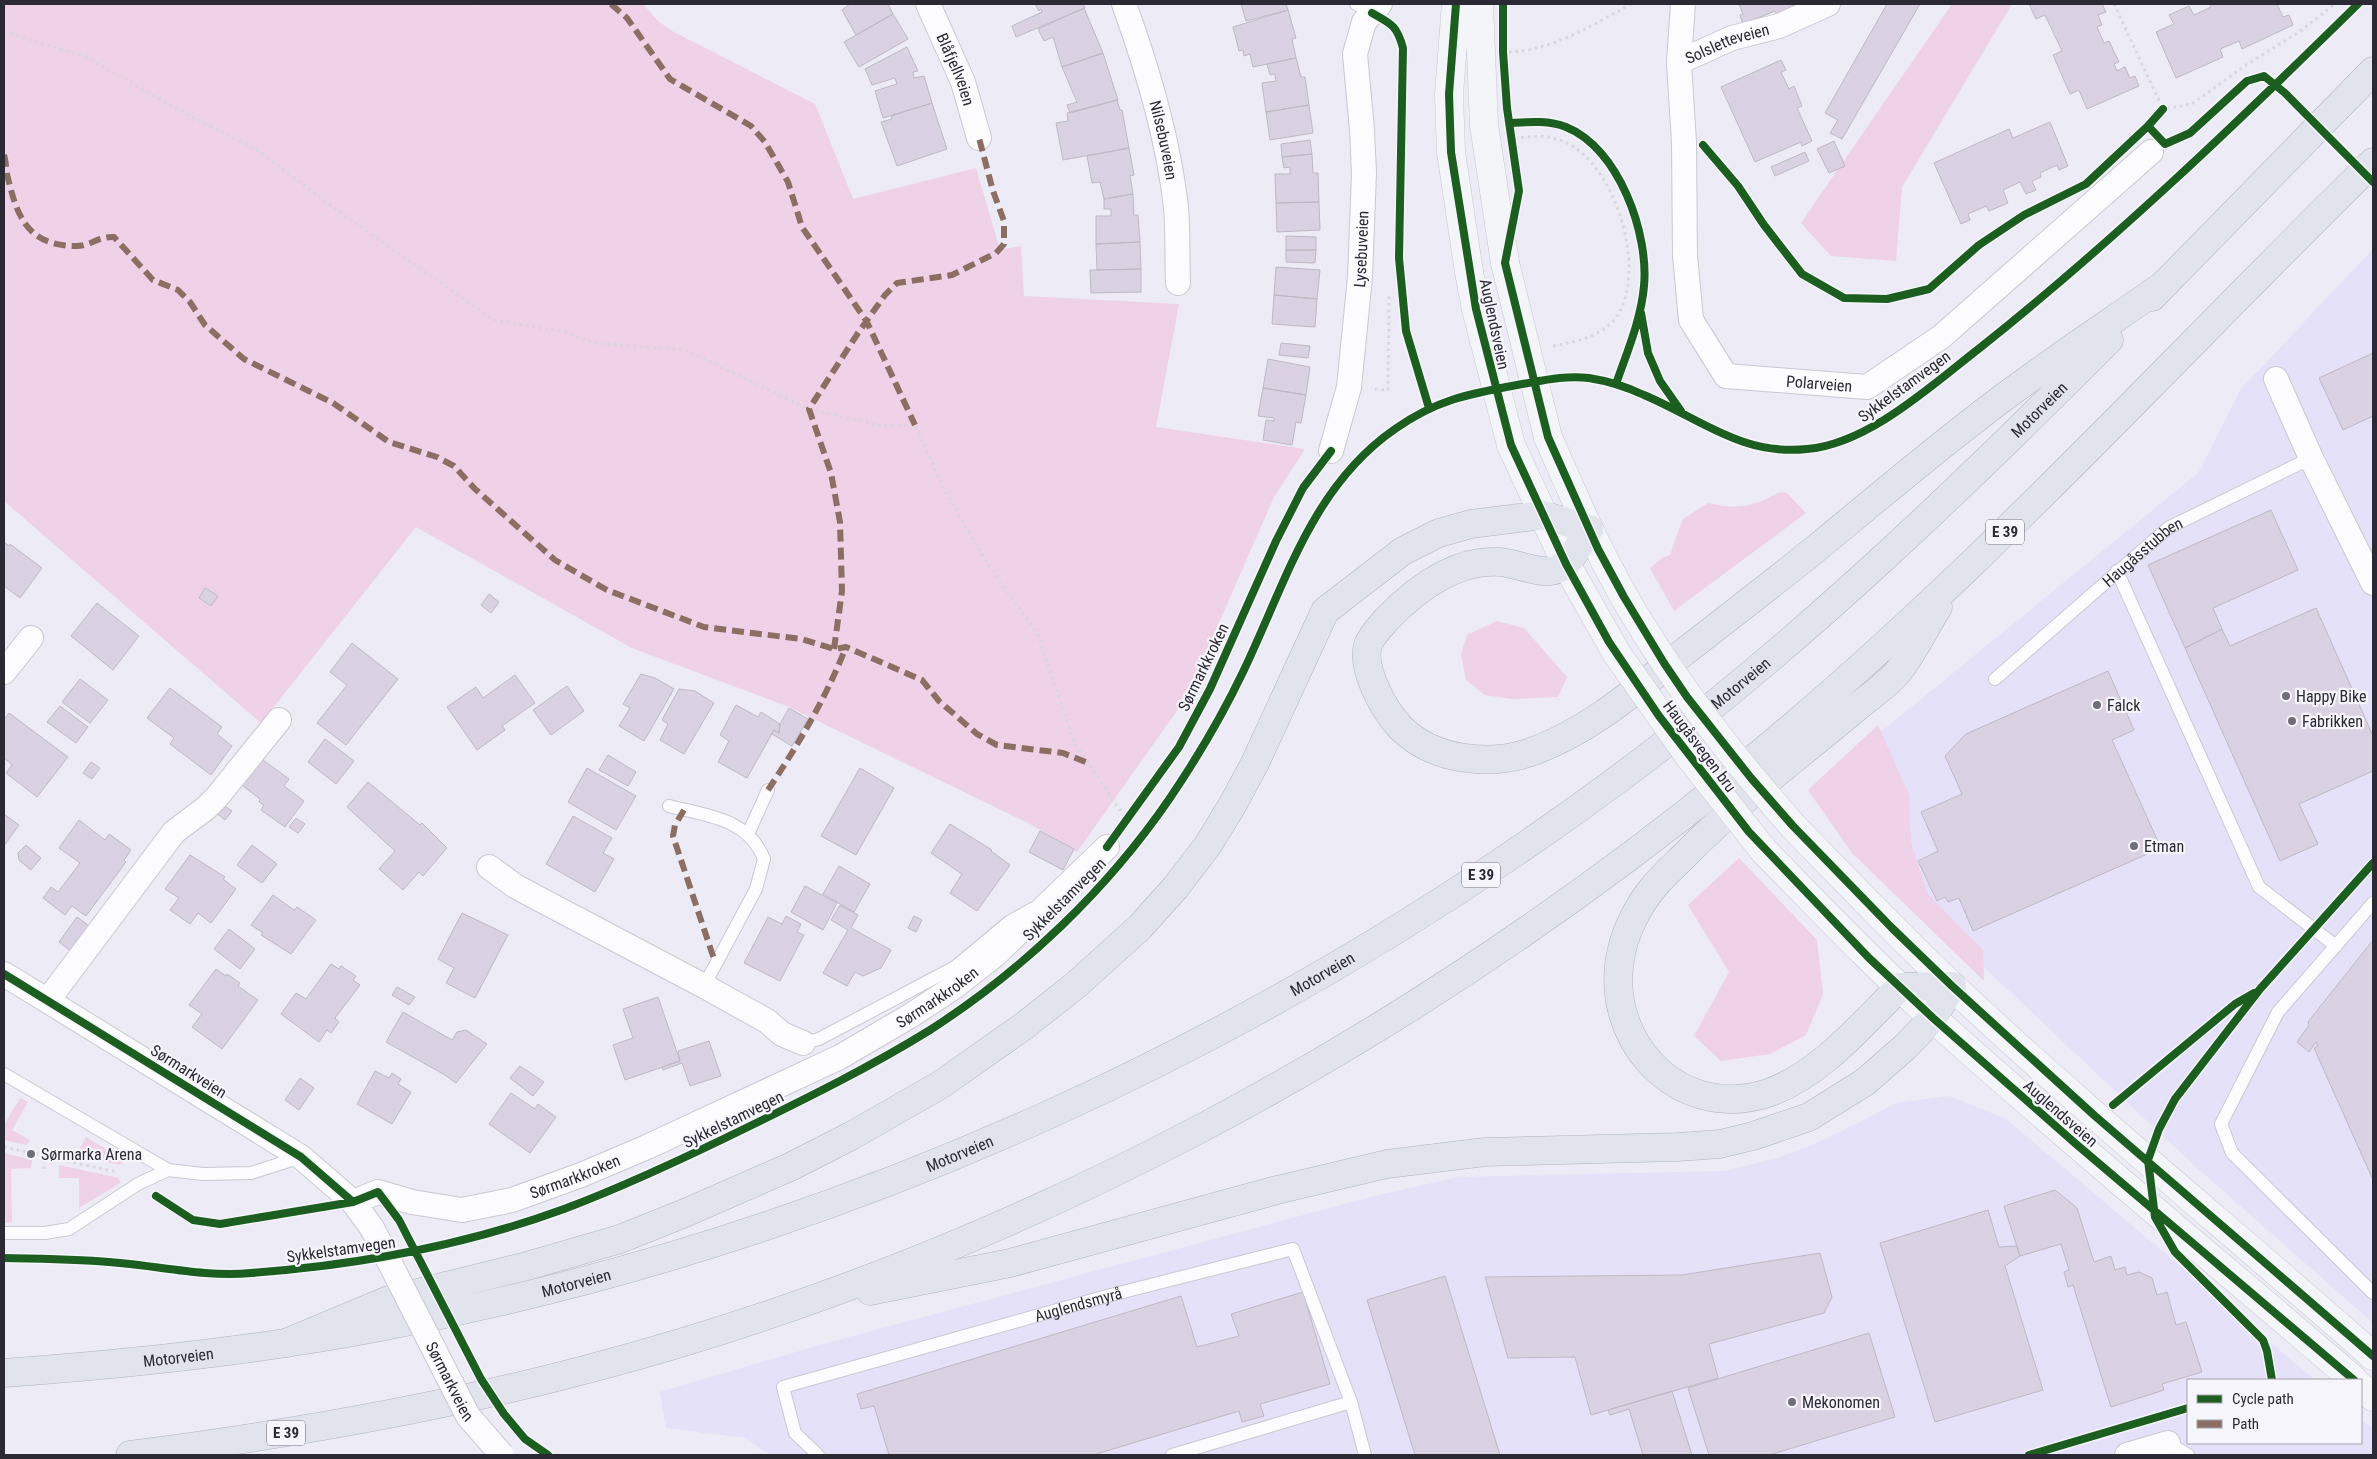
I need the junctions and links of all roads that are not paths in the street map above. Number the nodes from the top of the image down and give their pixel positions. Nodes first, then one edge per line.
1 (928, 4) edge
2 (1124, 4) edge
3 (1456, 4) edge
4 (1479, 4) edge
5 (1683, 4) edge
6 (1828, 4) edge
7 (1369, 7) edge
8 (1679, 62) junction
9 (2373, 71) edge
10 (979, 138) dead end
11 (2146, 146) road end
12 (2373, 162) edge
13 (1178, 283) dead end
14 (2165, 284) junction
15 (2276, 379) dead end
16 (1332, 452) dead end
17 (2311, 458) junction
18 (1543, 515) junction
19 (1588, 529) junction
20 (1566, 564) junction
21 (2117, 571) junction
22 (1958, 576) junction
23 (2373, 583) edge
24 (1646, 633) joint
25 (31, 638) dead end
26 (1617, 654) joint
27 (4, 672) edge
28 (1995, 679) dead end
29 (279, 720) dead end
30 (768, 790) dead end
31 (669, 806) dead end
32 (1793, 826) joint
33 (748, 834) junction
34 (1107, 847) road end
35 (1764, 851) joint
36 (489, 867) dead end
37 (1068, 886) junction
38 (2373, 902) edge
39 (2336, 946) junction
40 (4, 974) edge
41 (704, 986) junction
42 (1952, 986) junction
43 (1900, 987) junction
44 (48, 1000) junction
45 (1933, 1018) junction
46 (802, 1043) joint
47 (4, 1074) edge
48 (301, 1157) junction
49 (168, 1170) junction
50 (352, 1202) junction
51 (4, 1233) edge
52 (2373, 1293) edge
53 (785, 1308) junction
54 (286, 1343) junction
55 (2373, 1356) edge
56 (4, 1373) edge
57 (2353, 1379) edge
58 (2362, 1387) edge
59 (2373, 1397) edge
60 (1351, 1402) junction
61 (2178, 1449) edge
62 (130, 1455) edge
63 (502, 1455) edge
64 (818, 1455) edge
65 (1172, 1455) edge
66 (1365, 1455) edge
67 (2127, 1455) edge

1 - 10 street, Blåfjellveien
2 - 13 street, Nilsebuveien
3 - 18 main road, Auglendsveien, bridge
4 - 19 main road, Auglendsveien, bridge
5 - 8 street, Solsletteveien
6 - 8 street, Solsletteveien
7 - 16 street, Lysebuveien
8 - 11 street, Polarveien
9 - 14 highway, Motorveien / E 39
12 - 22 highway, E 39
14 - 20 highway, E 39
14 - 54 highway, Motorveien / E 39
15 - 17 street
17 - 21 lane, Haugåsstubben
17 - 23 street
18 - 19 highway, E 39
18 - 20 main road, Auglendsveien
18 - 54 highway, E 39
19 - 20 highway
19 - 24 main road, Auglendsveien
20 - 26 main road, Auglendsveien
21 - 28 lane, Haugåsstubben
21 - 39 lane
22 - 43 highway, E 39
22 - 53 highway, E 39
24 - 32 main road, Haugåsvegen bru, bridge
25 - 27 street
26 - 35 main road, Haugåsvegen bru, bridge
29 - 44 street
30 - 33 lane
31 - 33 lane
32 - 42 main road, Auglendsveien
33 - 41 lane
34 - 37 street, Sørmarkkroken
35 - 43 main road, Auglendsveien
36 - 41 street
37 - 46 lane
37 - 50 street, Sørmarkkroken
38 - 39 lane
39 - 52 lane
40 - 44 street, Sørmarkveien
41 - 46 street
42 - 43 highway
42 - 45 highway, E 39
42 - 55 main road, Auglendsveien
43 - 45 main road, Auglendsveien
44 - 48 street, Sørmarkveien
45 - 53 highway, E 39
45 - 57 main road, Auglendsveien
47 - 49 lane
48 - 49 lane
48 - 50 street, Sørmarkveien
49 - 51 lane
50 - 63 street, Sørmarkveien, bridge
53 - 62 highway, E 39
54 - 56 highway, Motorveien / E 39
58 - 59 main road
60 - 64 lane, Auglendsmyrå
60 - 65 lane
60 - 66 lane, Auglendsmyrå
61 - 67 street

